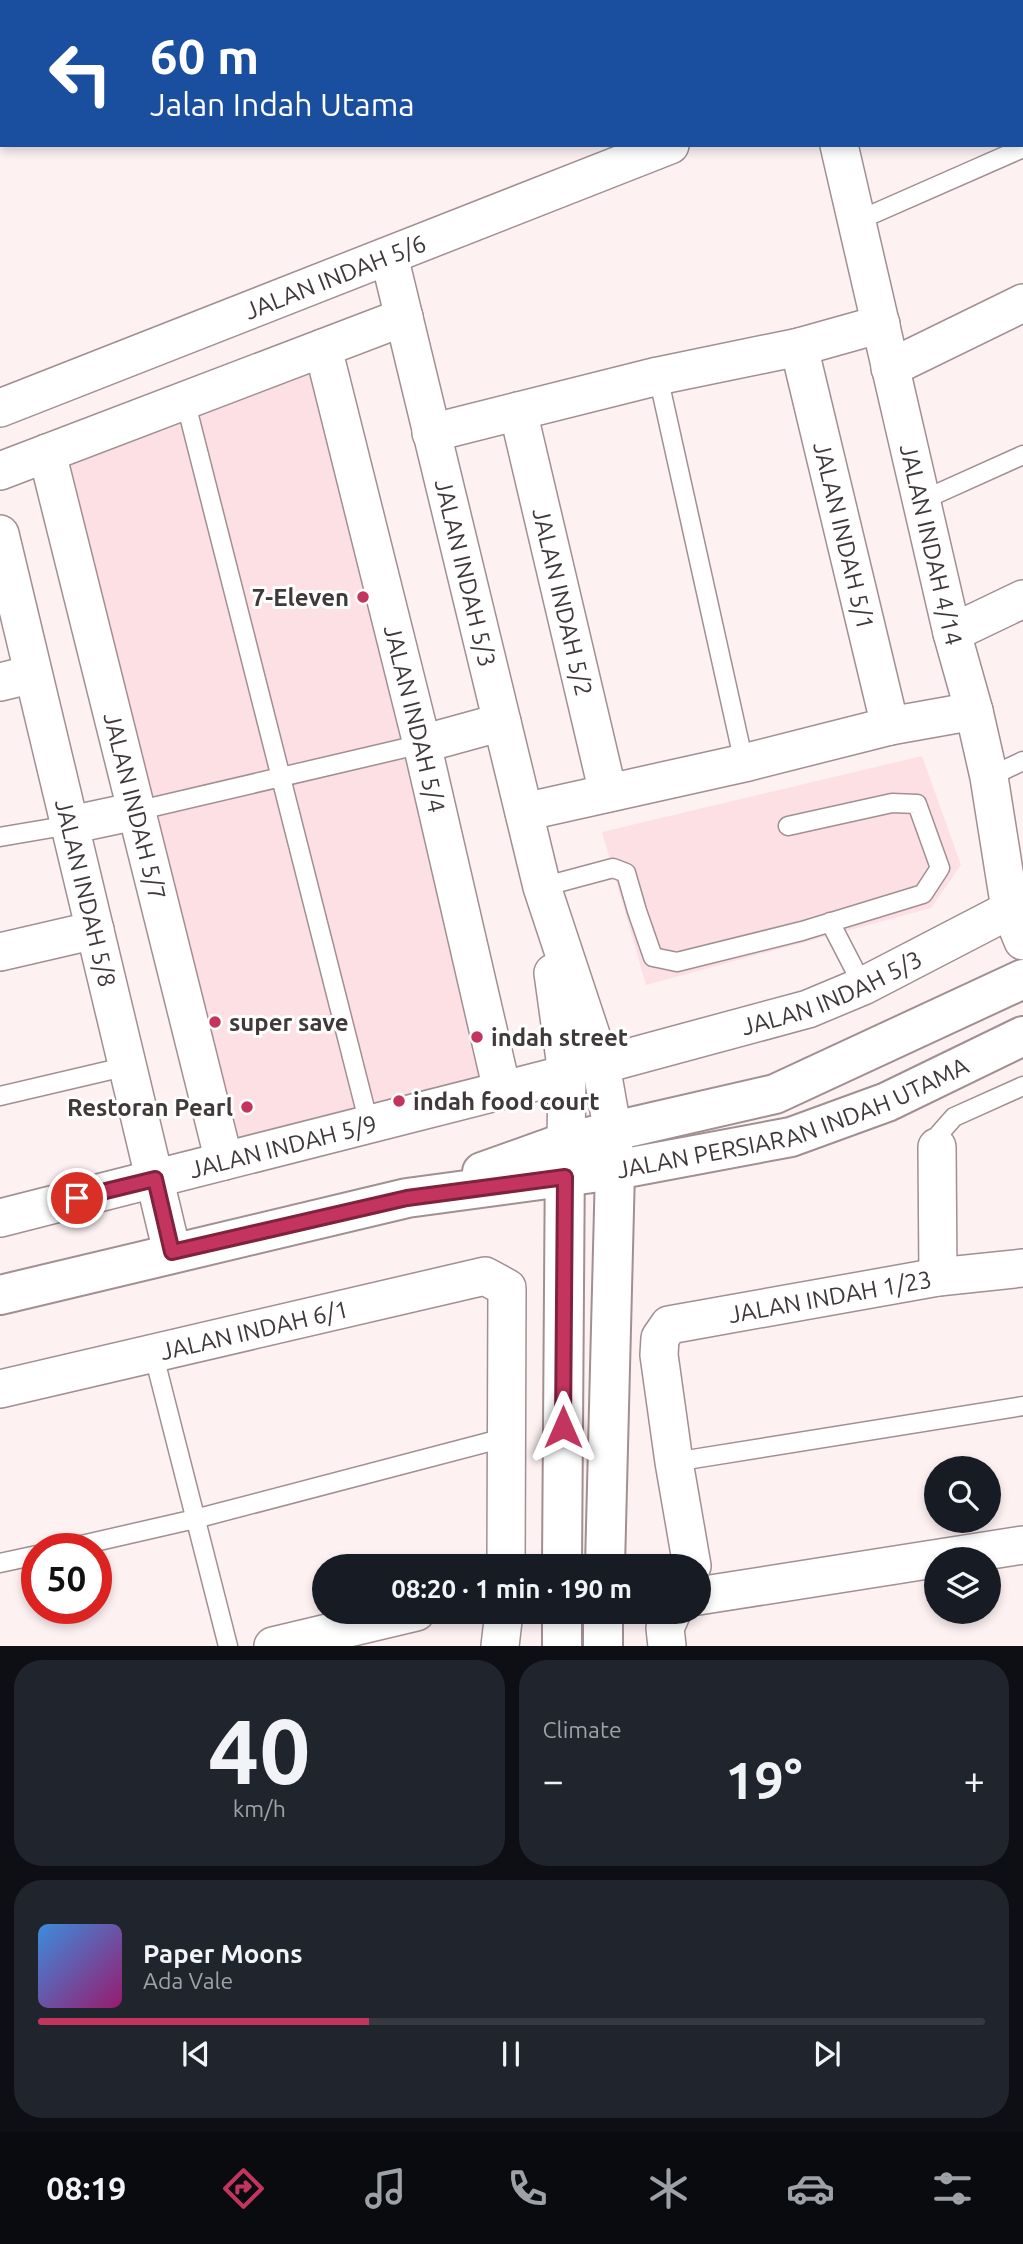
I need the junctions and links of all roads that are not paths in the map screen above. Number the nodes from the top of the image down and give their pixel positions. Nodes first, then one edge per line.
1 (665, 147) edge
2 (839, 147) edge
3 (1023, 148) edge
4 (857, 221) junction
5 (389, 256) junction
6 (1023, 303) edge
7 (404, 317) junction
8 (881, 324) junction
9 (799, 347) junction
10 (323, 348) junction
11 (890, 368) junction
12 (658, 376) junction
13 (185, 400) junction
14 (0, 408) edge
15 (518, 411) junction
16 (431, 433) junction
17 (47, 453) junction
18 (1023, 455) edge
19 (0, 471) edge
20 (923, 500) junction
21 (3, 555) edge
22 (1023, 599) edge
23 (952, 633) junction
24 (17, 678) edge
25 (974, 711) junction
26 (502, 722) junction
27 (890, 726) junction
28 (422, 744) junction
29 (1023, 761) edge
30 (744, 762) junction
31 (281, 777) junction
32 (989, 777) junction
33 (608, 793) junction
34 (136, 811) junction
35 (524, 812) junction
36 (70, 825) junction
37 (788, 827) dead end
38 (0, 837) edge
39 (542, 887) junction
40 (1019, 918) edge
41 (830, 922) junction
42 (95, 930) junction
43 (0, 952) edge
44 (1023, 979) edge
45 (863, 986) junction
46 (1023, 1036) edge
47 (601, 1065) junction
48 (128, 1066) junction
49 (567, 1074) junction
50 (1023, 1086) edge
51 (502, 1090) junction
52 (0, 1096) edge
53 (369, 1124) junction
54 (613, 1133) junction
55 (937, 1147) joint
56 (565, 1160) junction
57 (224, 1161) junction
58 (615, 1170) junction
59 (155, 1179) junction
60 (0, 1217) edge
61 (172, 1252) junction
62 (1023, 1268) edge
63 (938, 1277) junction
64 (0, 1295) edge
65 (153, 1352) junction
66 (0, 1389) edge
67 (1023, 1406) edge
68 (508, 1437) junction
69 (674, 1462) junction
70 (195, 1519) junction
71 (112, 1538) edge
72 (1023, 1545) edge
73 (506, 1554) edge
74 (562, 1554) edge
75 (604, 1554) edge
76 (690, 1554) edge
77 (21, 1558) edge
78 (0, 1563) edge
79 (711, 1594) edge
80 (366, 1624) edge
81 (503, 1624) edge
82 (562, 1624) edge
83 (603, 1624) edge
84 (667, 1624) edge
85 (228, 1646) edge
86 (273, 1646) edge
87 (500, 1646) edge
88 (562, 1646) edge
89 (603, 1646) edge
90 (667, 1646) edge

1 - 5 street, JALAN INDAH 5/6
2 - 4 street, JALAN INDAH 4/14
3 - 4 lane
4 - 8 street, JALAN INDAH 4/14
5 - 7 street, JALAN INDAH 5/3
5 - 14 street, JALAN INDAH 5/6
6 - 11 street
7 - 10 street
7 - 16 street, JALAN INDAH 5/3
8 - 9 street
8 - 11 street, JALAN INDAH 4/14
9 - 12 street
9 - 27 street, JALAN INDAH 5/1
10 - 13 street
10 - 28 street, JALAN INDAH 5/4
11 - 20 street, JALAN INDAH 4/14
12 - 15 street
12 - 30 lane
13 - 17 street
13 - 31 lane
15 - 16 street
15 - 33 street, JALAN INDAH 5/2
16 - 26 street, JALAN INDAH 5/3
17 - 19 street
17 - 34 street, JALAN INDAH 5/7
18 - 20 lane
20 - 23 street, JALAN INDAH 4/14
21 - 24 street, JALAN INDAH 5/8
22 - 23 street
23 - 25 street, JALAN INDAH 4/14
24 - 36 street, JALAN INDAH 5/8
25 - 27 street
25 - 32 street, JALAN INDAH 4/14
26 - 28 street
26 - 35 street, JALAN INDAH 5/3
27 - 30 street
28 - 31 lane
28 - 51 street, JALAN INDAH 5/4
29 - 32 lane
30 - 33 street
31 - 34 lane
31 - 53 lane
32 - 40 street, JALAN INDAH 4/14
33 - 35 street
34 - 36 street
34 - 57 street, JALAN INDAH 5/7
35 - 39 street, JALAN INDAH 5/3
36 - 38 lane
36 - 42 street, JALAN INDAH 5/8
37 - 41 lane
39 - 41 lane
39 - 47 street, JALAN INDAH 5/3
39 - 49 street, JALAN INDAH 5/3
40 - 45 street, JALAN INDAH 5/3
41 - 45 lane
42 - 43 street
42 - 48 street, JALAN INDAH 5/8
44 - 54 main road, JALAN PERSIARAN INDAH UTAMA
45 - 47 street, JALAN INDAH 5/3
46 - 58 main road, JALAN PERSIARAN INDAH UTAMA
47 - 54 street, JALAN INDAH 5/3
48 - 52 lane
48 - 59 street, JALAN INDAH 5/8
49 - 51 street, JALAN INDAH 5/9
49 - 56 street, JALAN INDAH 5/3
50 - 55 lane
51 - 53 street, JALAN INDAH 5/9
53 - 57 street, JALAN INDAH 5/9
54 - 56 main road, JALAN PERSIARAN INDAH UTAMA
54 - 58 main road
55 - 63 street
56 - 58 main road
56 - 61 main road
56 - 74 main road
57 - 59 street, JALAN INDAH 5/9
58 - 75 main road, JALAN PERSIARAN INDAH UTAMA
59 - 60 street, JALAN INDAH 5/9
59 - 61 street, JALAN INDAH 5/8
61 - 64 main road
62 - 63 street, JALAN INDAH 1/23
63 - 69 street, JALAN INDAH 1/23
65 - 66 street, JALAN INDAH 6/1
65 - 68 street, JALAN INDAH 6/1
65 - 70 lane
67 - 69 lane
68 - 70 lane
68 - 73 street
69 - 76 street
70 - 71 lane
70 - 85 lane
72 - 79 street
77 - 78 lane
80 - 86 street
81 - 87 street
82 - 88 main road
83 - 89 main road
84 - 90 street

